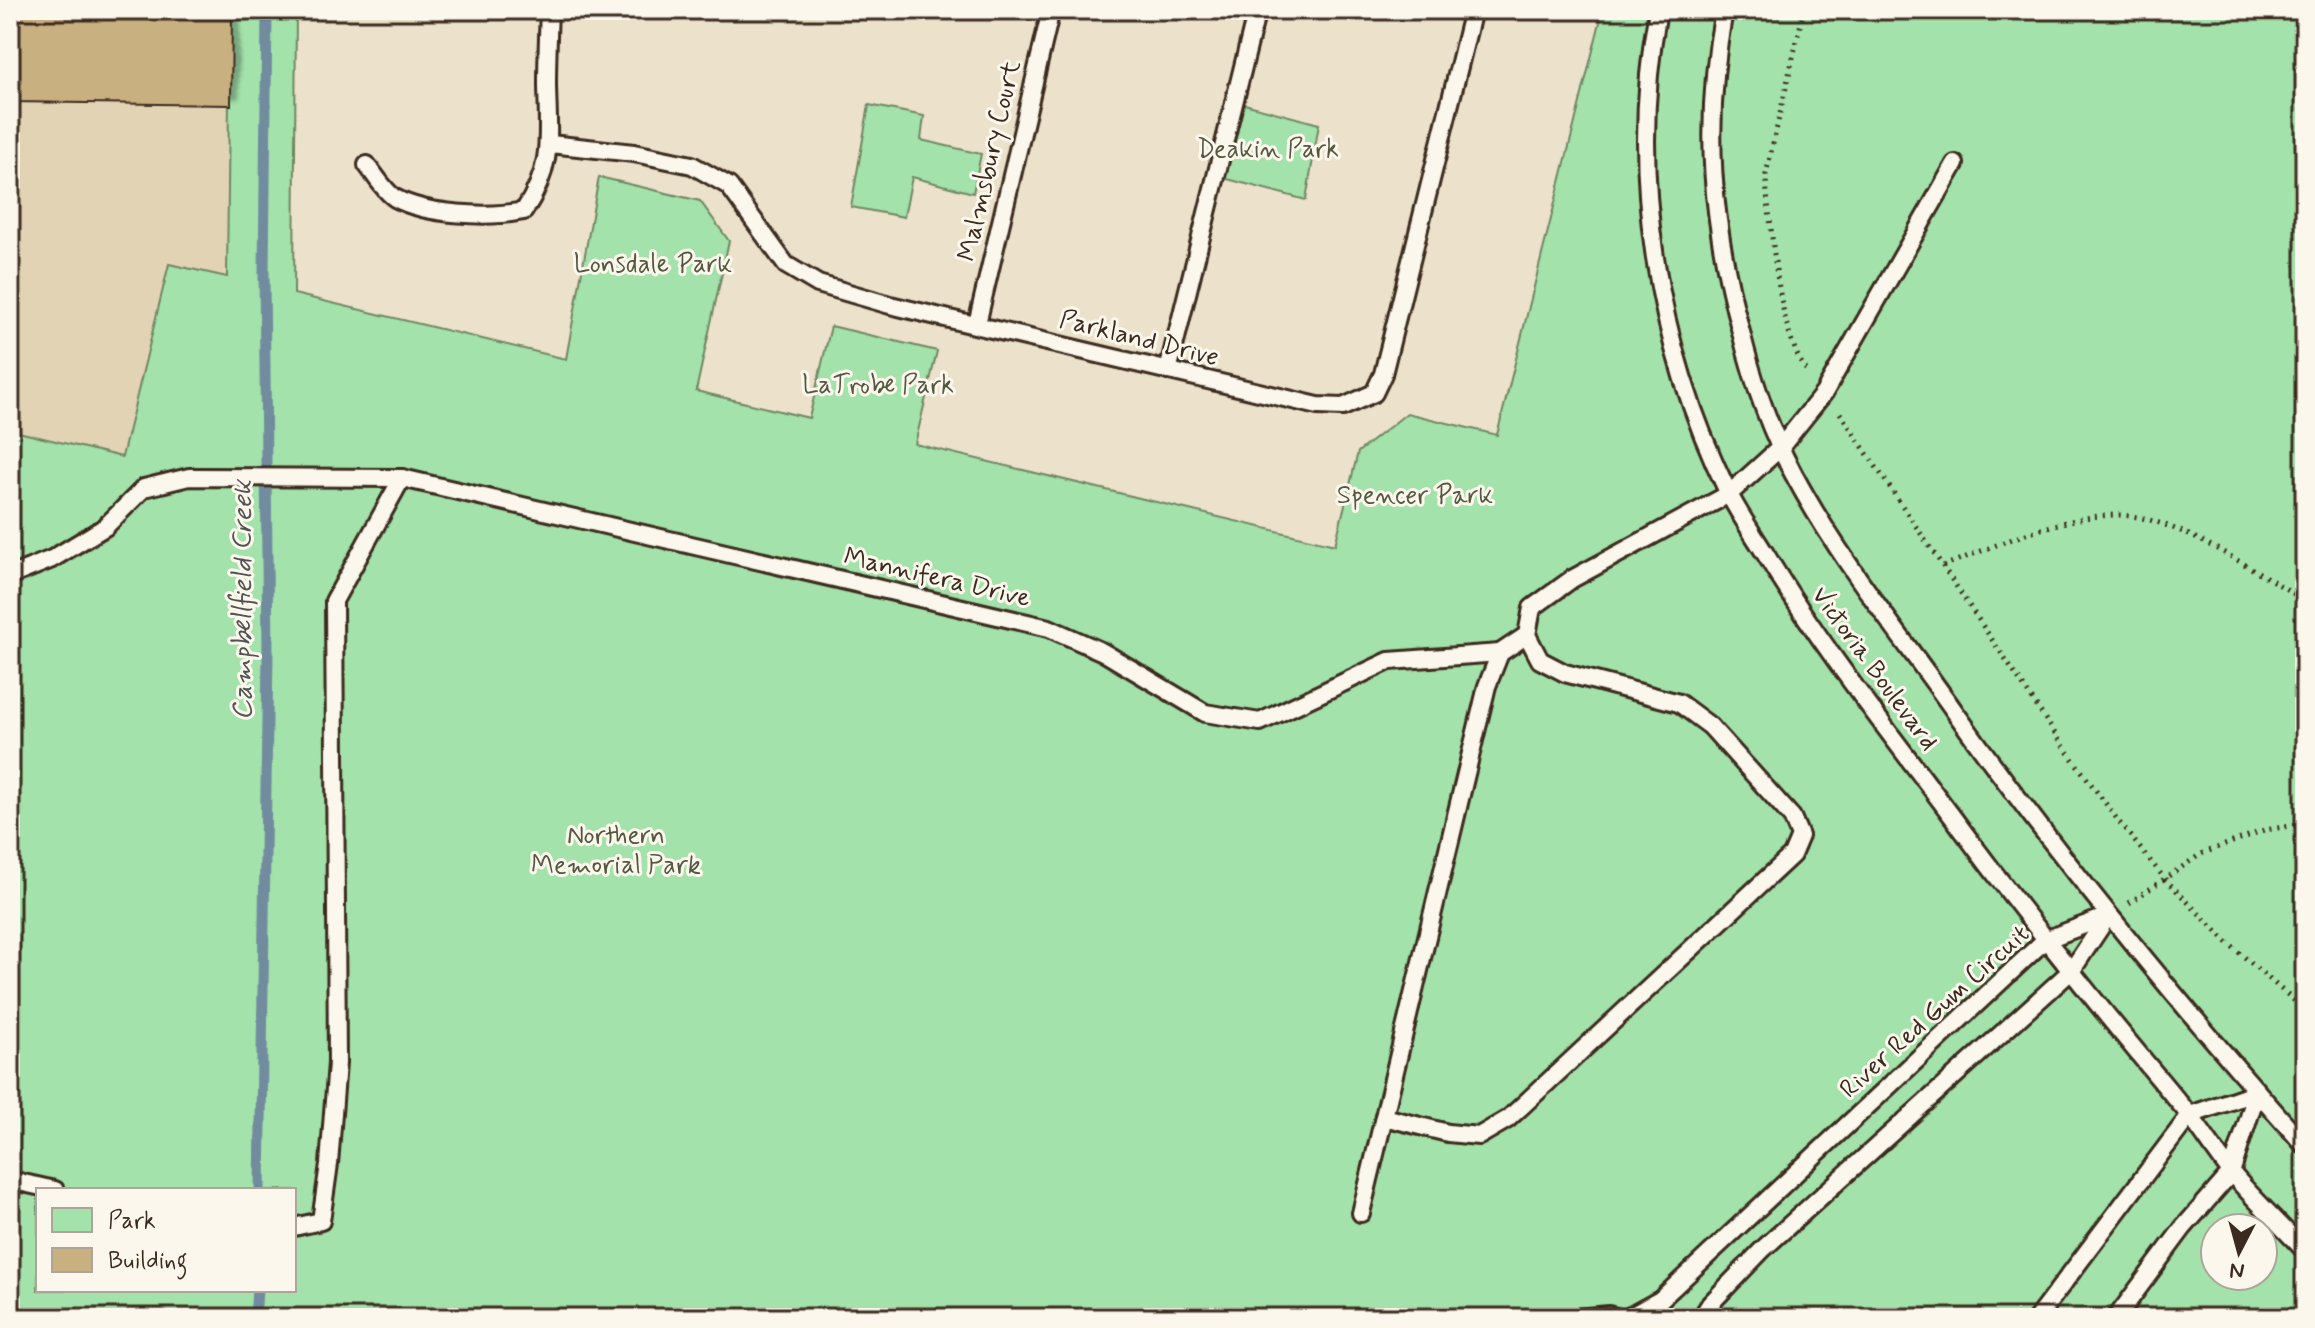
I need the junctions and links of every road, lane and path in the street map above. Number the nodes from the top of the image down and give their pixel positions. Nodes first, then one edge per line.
1 (549, 10) edge
2 (1051, 10) edge
3 (1257, 10) edge
4 (1473, 10) edge
5 (1658, 10) edge
6 (1724, 10) edge
7 (1804, 10) edge
8 (550, 144) junction
9 (1955, 164) dead end
10 (367, 165) dead end
11 (977, 324) junction
12 (1168, 371) junction
13 (1824, 393) junction
14 (1780, 448) junction
15 (402, 478) junction
16 (1729, 494) junction
17 (1943, 566) junction
18 (10, 576) edge
19 (2305, 600) edge
20 (1527, 635) junction
21 (1500, 653) junction
22 (2305, 824) edge
23 (2165, 879) junction
24 (2108, 916) junction
25 (2045, 940) junction
26 (2072, 970) junction
27 (2305, 1010) edge
28 (2257, 1092) junction
29 (2190, 1115) junction
30 (1384, 1117) junction
31 (2305, 1146) edge
32 (2231, 1173) junction
33 (10, 1180) edge
34 (46, 1188) edge
35 (1361, 1213) dead end
36 (296, 1227) edge
37 (2305, 1251) edge
38 (1576, 1318) edge
39 (1620, 1318) edge
40 (1627, 1318) edge
41 (1701, 1318) edge
42 (2037, 1318) edge
43 (2116, 1318) edge

1 - 8 lane
2 - 11 lane, Malmsbury Court
3 - 12 lane
4 - 12 lane, Parkland Drive
5 - 16 lane, Victoria Boulevard
6 - 14 lane, Victoria Boulevard
7 - 13 path
8 - 10 lane
8 - 11 lane, Parkland Drive
9 - 13 lane
11 - 12 lane, Parkland Drive
13 - 14 lane
13 - 17 path
14 - 16 lane
14 - 24 lane, Victoria Boulevard
15 - 18 lane, Mannifera Drive
15 - 21 lane, Mannifera Drive
15 - 36 lane
16 - 20 lane
16 - 25 lane, Victoria Boulevard
17 - 19 path
17 - 23 path
20 - 21 lane
20 - 30 lane
21 - 30 lane
22 - 23 path
23 - 24 path
23 - 27 path
24 - 25 lane, River Red Gum Circuit
24 - 26 lane
24 - 28 lane, Victoria Boulevard
25 - 26 lane, Victoria Boulevard
25 - 40 lane, River Red Gum Circuit
26 - 29 lane, Victoria Boulevard
26 - 41 lane
28 - 29 lane
28 - 31 lane, Victoria Boulevard
28 - 32 lane
29 - 32 lane, Victoria Boulevard
29 - 42 lane
30 - 35 lane
32 - 37 lane, Victoria Boulevard
32 - 43 lane
33 - 34 lane
38 - 39 lane

